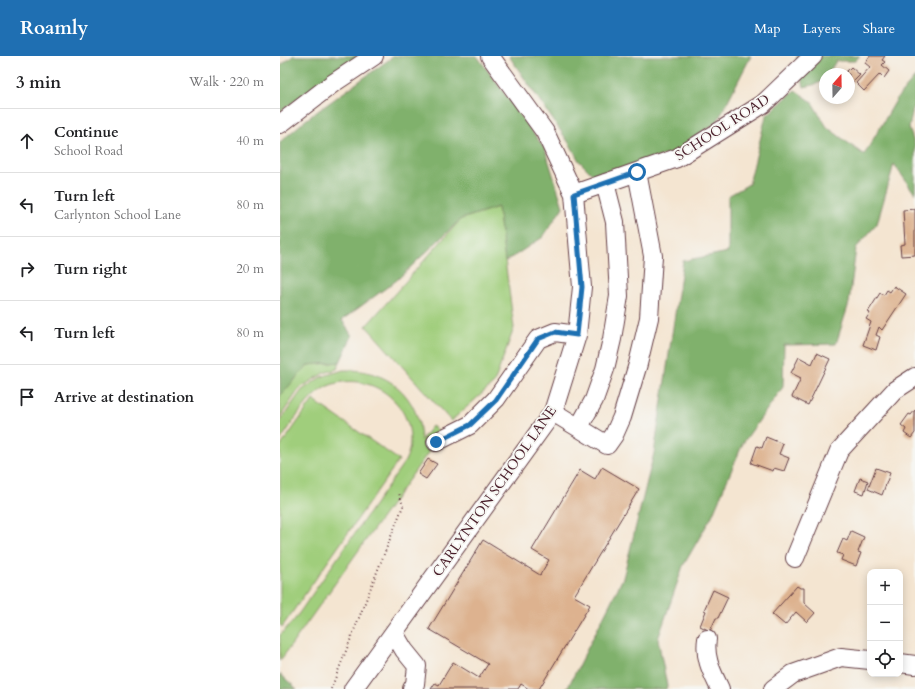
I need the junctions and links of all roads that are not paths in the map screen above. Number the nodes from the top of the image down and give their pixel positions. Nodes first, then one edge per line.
1 (374, 56) edge
2 (490, 56) edge
3 (813, 56) edge
4 (280, 124) edge
5 (637, 172) junction
6 (605, 183) junction
7 (574, 194) junction
8 (577, 335) junction
9 (915, 377) edge
10 (552, 412) junction
11 (579, 427) junction
12 (436, 442) dead end
13 (795, 558) dead end
14 (394, 633) junction
15 (707, 639) dead end
16 (867, 660) edge
17 (903, 663) edge
18 (915, 664) edge
19 (353, 689) edge
20 (412, 689) edge
21 (720, 689) edge
22 (773, 689) edge

1 - 4 street
2 - 7 street, CARLYNTON SCHOOL LANE
3 - 5 street, SCHOOL ROAD
5 - 6 street, SCHOOL ROAD
5 - 11 street
6 - 7 street, SCHOOL ROAD
6 - 11 street
7 - 8 street, CARLYNTON SCHOOL LANE
8 - 10 street, CARLYNTON SCHOOL LANE
8 - 12 street
9 - 13 street
10 - 11 street
10 - 14 street, CARLYNTON SCHOOL LANE
14 - 19 street, CARLYNTON SCHOOL LANE
14 - 20 street
15 - 21 street
16 - 22 street
17 - 18 street

